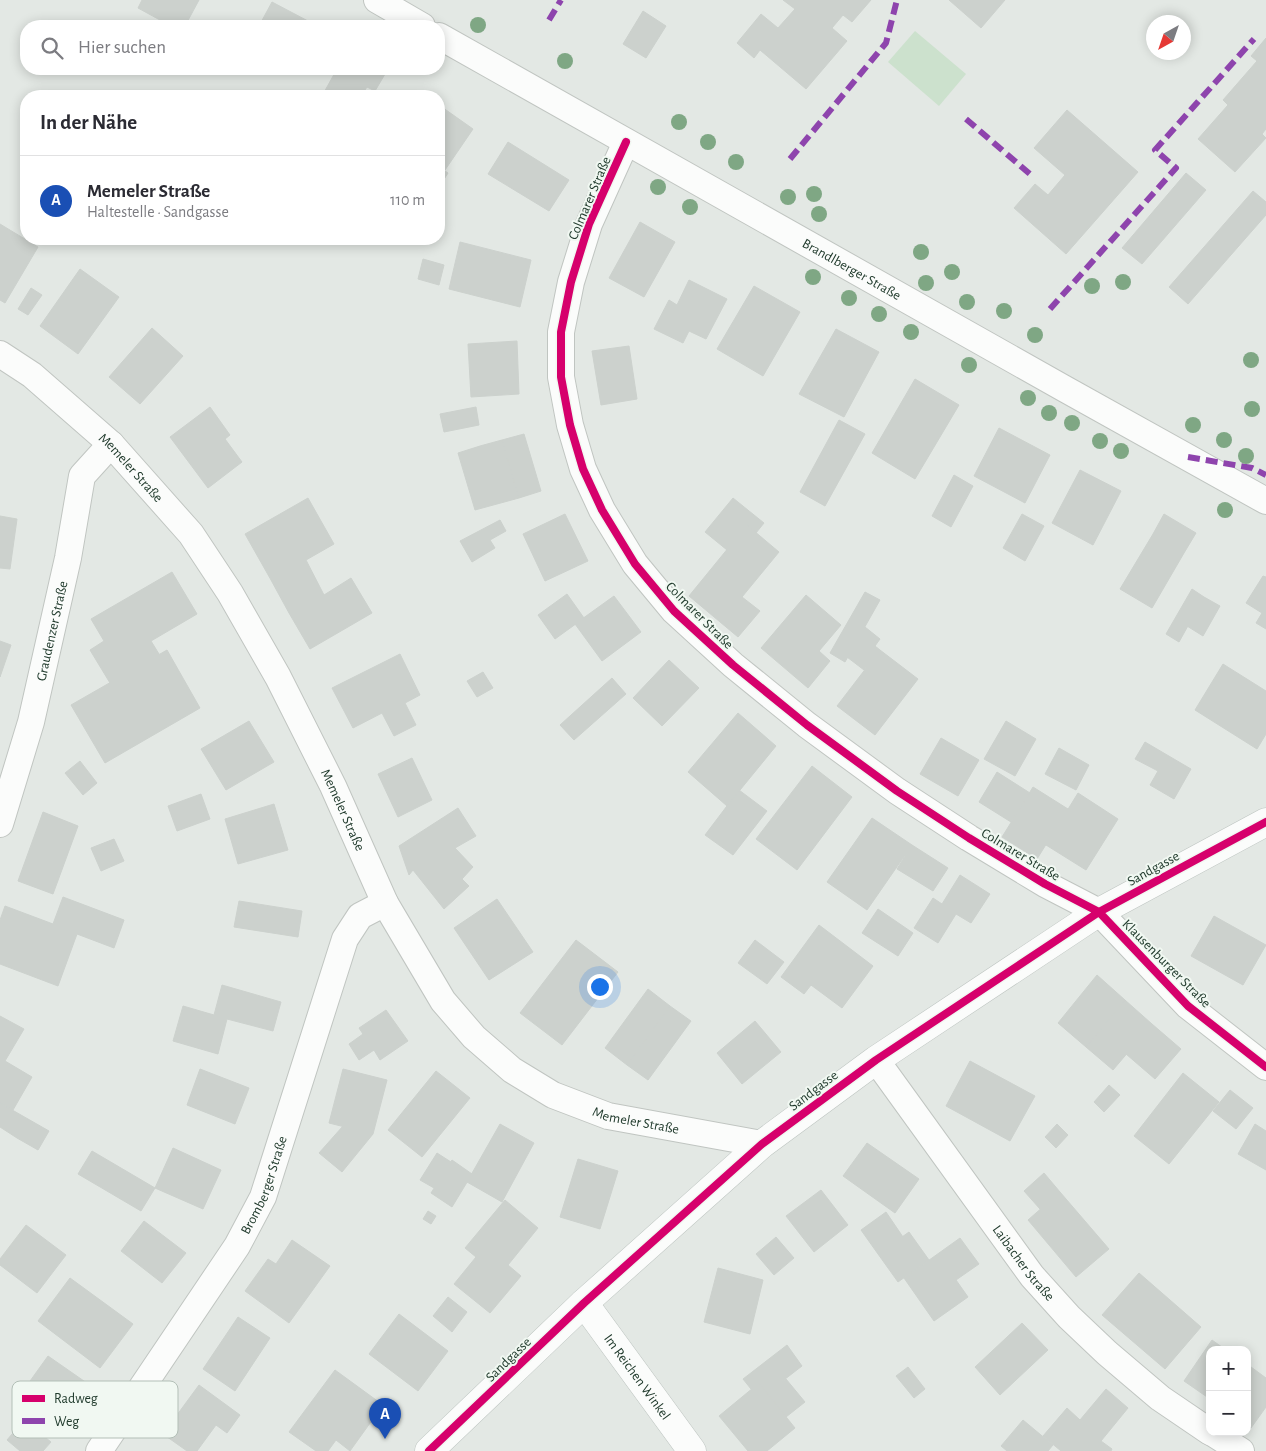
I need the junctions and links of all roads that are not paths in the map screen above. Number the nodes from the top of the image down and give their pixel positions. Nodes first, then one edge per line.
1 (376, 0) edge
2 (411, 20) edge
3 (445, 39) edge
4 (626, 142) junction
5 (0, 354) edge
6 (111, 444) junction
7 (1266, 501) edge
8 (1266, 822) edge
9 (0, 824) edge
10 (385, 903) junction
11 (1099, 912) junction
12 (876, 1060) junction
13 (1266, 1067) edge
14 (762, 1144) junction
15 (584, 1303) junction
16 (146, 1381) edge
17 (1206, 1429) edge
18 (1217, 1436) edge
19 (108, 1438) edge
20 (99, 1451) edge
21 (429, 1451) edge
22 (692, 1451) edge
23 (1241, 1451) edge

1 - 2 street
3 - 4 street, Brandlberger Straße
4 - 7 street, Brandlberger Straße
4 - 11 street, Colmarer Straße
5 - 6 street, Memeler Straße
6 - 9 street, Graudenzer Straße
6 - 10 street, Memeler Straße
8 - 11 street, Sandgasse
10 - 14 street, Memeler Straße
10 - 16 street, Bromberger Straße
11 - 12 street, Sandgasse
11 - 13 street, Klausenburger Straße
12 - 14 street, Sandgasse
12 - 17 street, Laibacher Straße
14 - 15 street, Sandgasse
15 - 21 street, Sandgasse
15 - 22 street, Im Reichen Winkel
18 - 23 street, Laibacher Straße
19 - 20 street, Bromberger Straße

